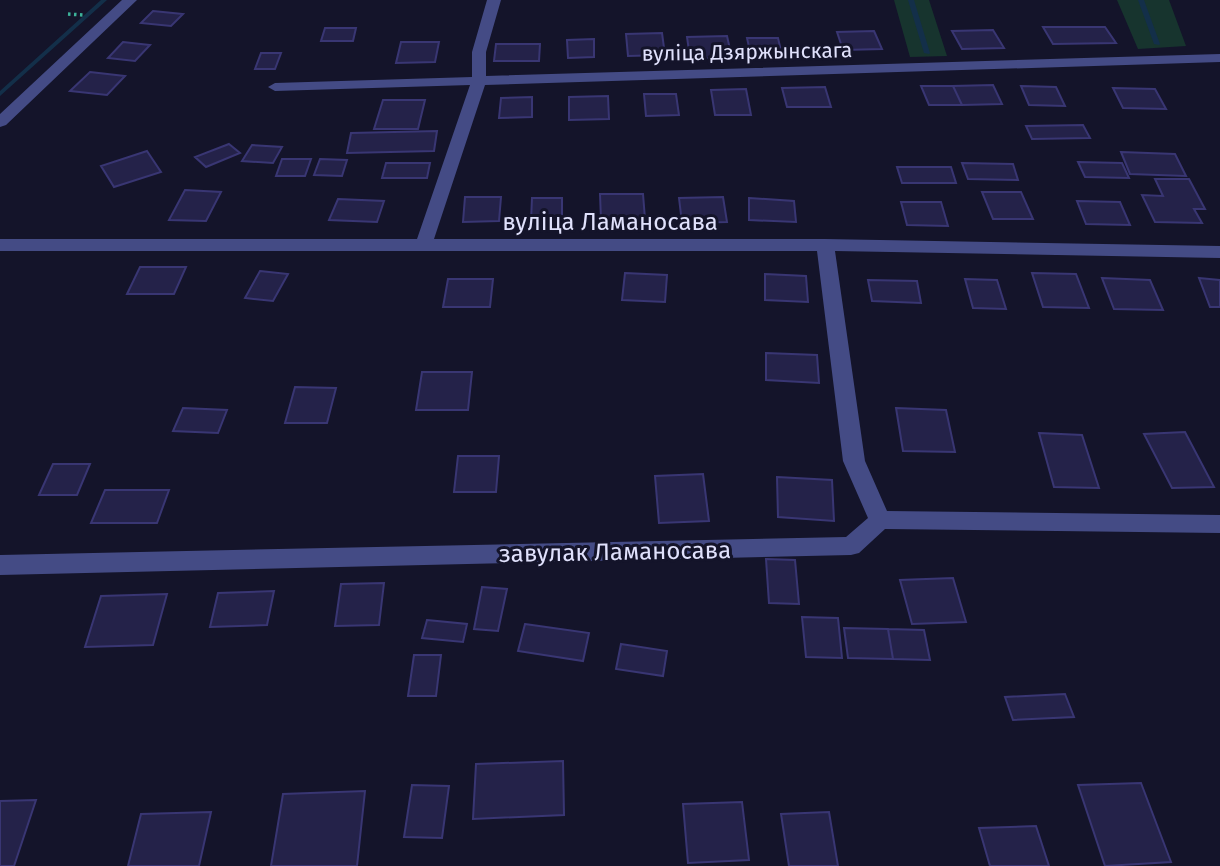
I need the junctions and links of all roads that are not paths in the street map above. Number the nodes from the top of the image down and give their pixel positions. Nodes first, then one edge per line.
1 (130, 0) edge
2 (494, 0) edge
3 (1220, 58) edge
4 (479, 80) junction
5 (275, 88) dead end
6 (0, 122) edge
7 (0, 245) edge
8 (825, 245) junction
9 (423, 247) junction
10 (1220, 251) edge
11 (880, 520) junction
12 (1220, 524) edge
13 (0, 565) edge

1 - 6 street
2 - 4 street
3 - 4 street, вуліца Дзяржынскага
4 - 5 street, вуліца Дзяржынскага
4 - 9 street
7 - 9 street, вуліца Ламаносава
8 - 9 street, вуліца Ламаносава
8 - 10 street, вуліца Ламаносава
8 - 11 street
11 - 12 street
11 - 13 street, завулак Ламаносава

